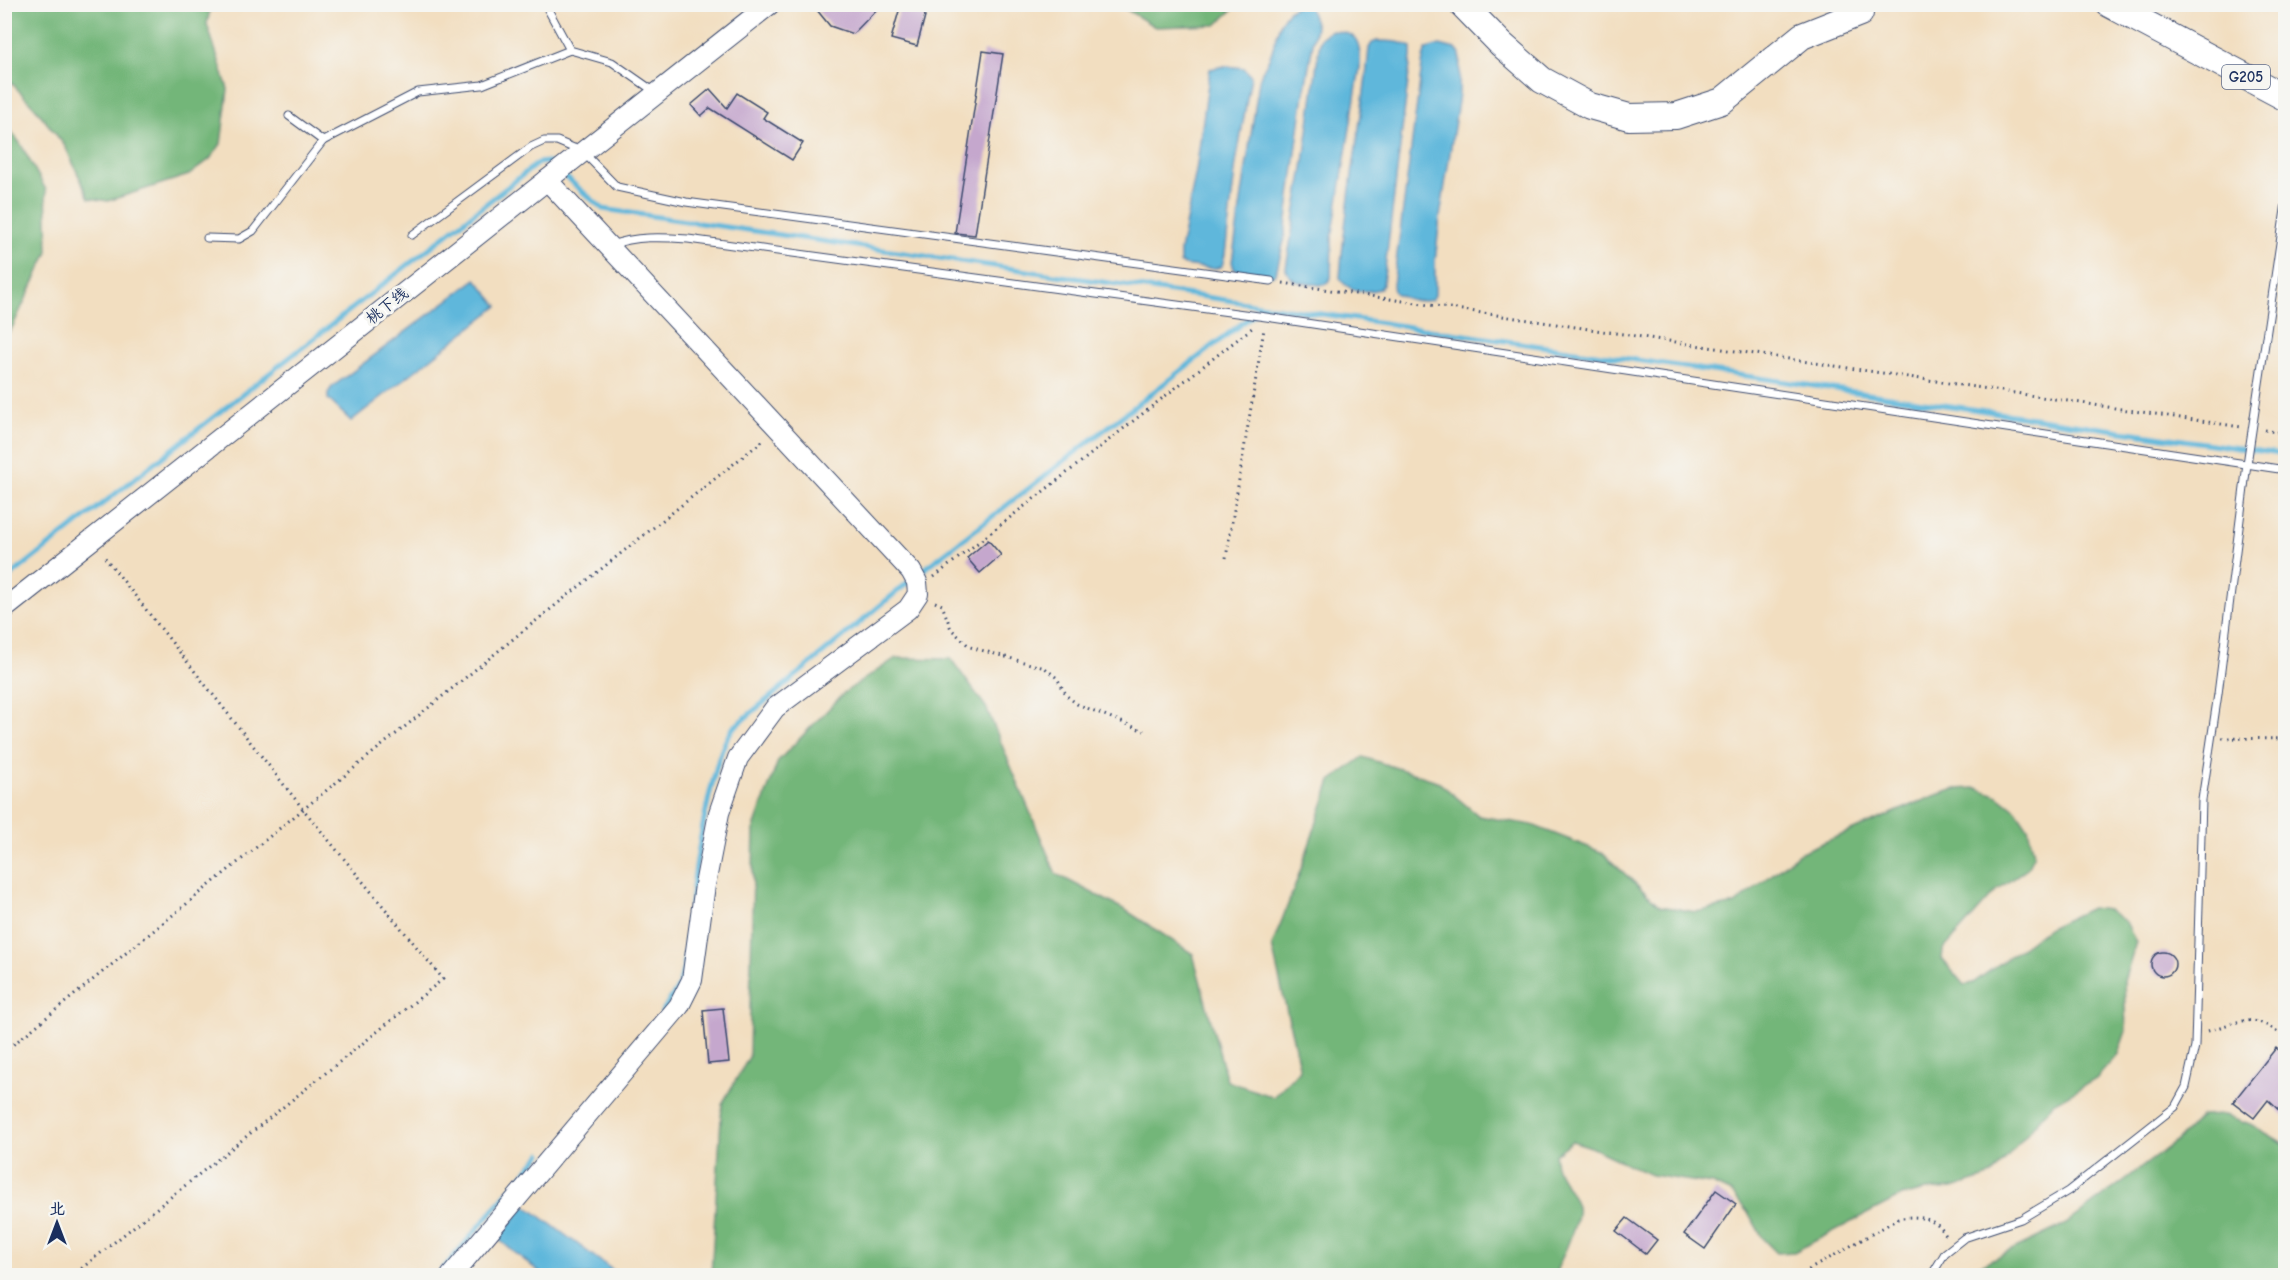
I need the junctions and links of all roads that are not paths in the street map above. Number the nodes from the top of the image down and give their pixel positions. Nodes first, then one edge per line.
1 (545, 4) edge
2 (770, 4) edge
3 (1462, 4) edge
4 (2109, 4) edge
5 (2128, 4) edge
6 (1860, 13) dead end
7 (570, 50) junction
8 (2206, 56) junction
9 (657, 94) junction
10 (2286, 98) edge
11 (289, 116) dead end
12 (323, 141) junction
13 (583, 152) junction
14 (547, 180) junction
15 (2286, 203) edge
16 (412, 235) dead end
17 (207, 238) dead end
18 (609, 246) junction
19 (1271, 281) road end
20 (2247, 464) junction
21 (2286, 470) edge
22 (4, 609) edge
23 (451, 1275) edge
24 (1931, 1275) edge

1 - 7 lane
2 - 9 street, 桃下线
3 - 6 highway
4 - 8 highway, G205
5 - 8 highway
7 - 9 lane
7 - 12 lane
8 - 10 highway, G205
9 - 13 street, 桃下线
11 - 12 lane
12 - 17 lane
13 - 14 street, 桃下线
13 - 16 lane
13 - 19 lane
14 - 18 street
14 - 22 street, 桃下线
15 - 20 lane
18 - 20 lane
18 - 23 street
20 - 21 lane
20 - 24 lane

